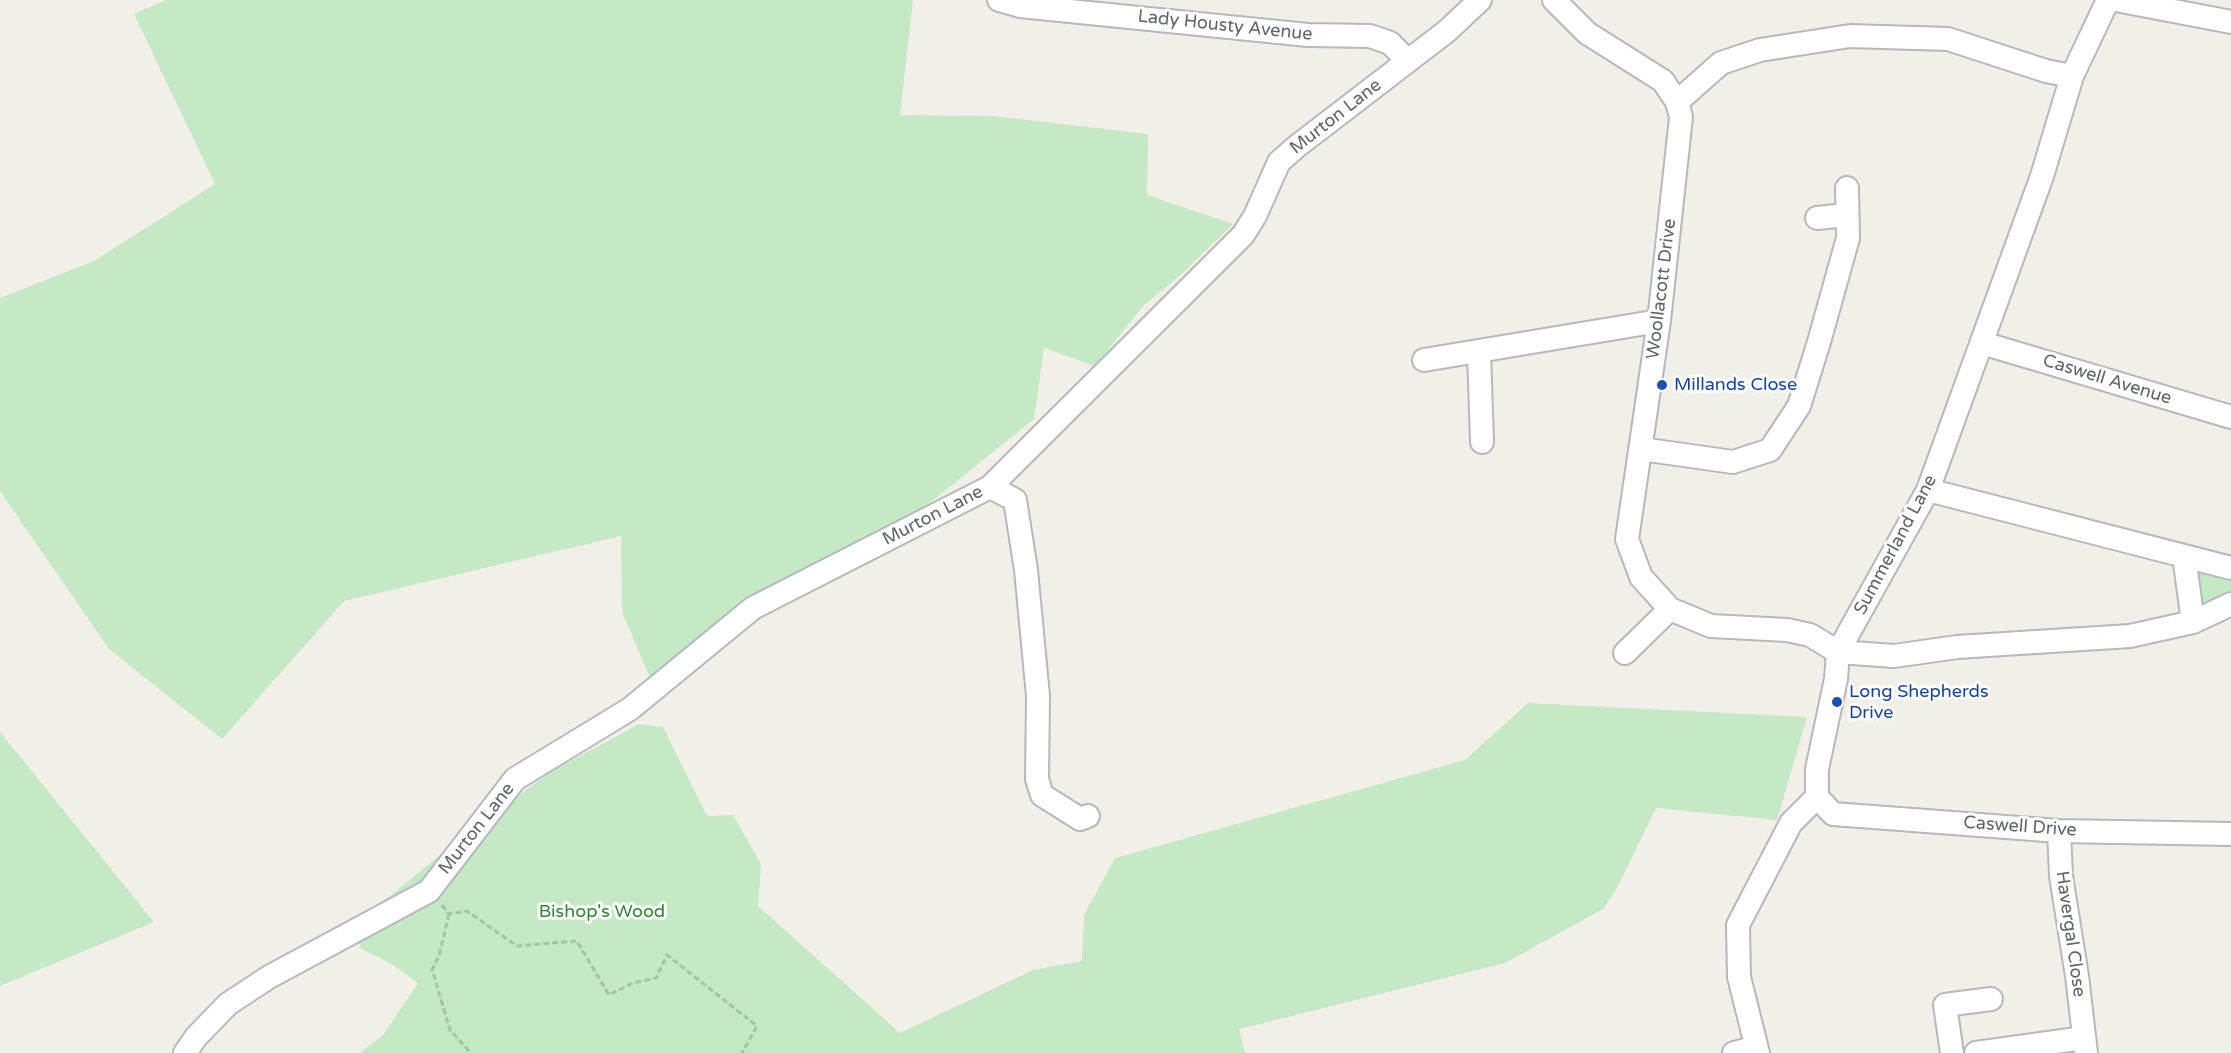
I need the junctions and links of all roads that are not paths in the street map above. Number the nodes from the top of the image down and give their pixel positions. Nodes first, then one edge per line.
1 (999, 0) edge
2 (1480, 0) edge
3 (1554, 0) edge
4 (2108, 0) edge
5 (2116, 0) edge
6 (2231, 22) edge
7 (1408, 61) junction
8 (2072, 76) junction
9 (1677, 102) junction
10 (1847, 188) dead end
11 (1846, 215) junction
12 (1817, 218) dead end
13 (1659, 321) junction
14 (1982, 343) junction
15 (1479, 352) junction
16 (1424, 360) dead end
17 (2231, 417) edge
18 (1482, 442) dead end
19 (1641, 449) junction
20 (990, 487) junction
21 (1928, 490) junction
22 (2184, 556) junction
23 (2231, 568) edge
24 (2231, 604) edge
25 (1670, 609) junction
26 (2193, 622) junction
27 (1838, 652) junction
28 (1625, 653) dead end
29 (1817, 797) junction
30 (1088, 816) dead end
31 (2059, 831) junction
32 (2231, 834) edge
33 (1991, 999) dead end
34 (2085, 1045) edge
35 (1757, 1050) edge
36 (185, 1053) edge
37 (1734, 1053) edge
38 (1952, 1053) edge
39 (1976, 1053) edge

1 - 7 street, Lady Housty Avenue
2 - 7 street, Murton Lane
3 - 9 street
4 - 8 street, Summerland Lane
5 - 6 street
7 - 20 street, Murton Lane
8 - 9 street
8 - 14 street, Summerland Lane
9 - 13 street, Woollacott Drive
10 - 11 street
11 - 12 street
11 - 19 street
13 - 15 street
13 - 19 street, Woollacott Drive
14 - 17 street, Caswell Avenue
14 - 21 street, Summerland Lane
15 - 16 street
15 - 18 street
19 - 25 street, Woollacott Drive
20 - 30 street
20 - 36 street, Murton Lane
21 - 22 street
21 - 27 street, Summerland Lane
22 - 23 street
22 - 26 street
24 - 26 street
25 - 27 street, Woollacott Drive
25 - 28 street
26 - 27 street
27 - 29 street, Summerland Lane
29 - 31 street, Caswell Drive
29 - 35 street
31 - 32 street, Caswell Drive
31 - 34 street, Havergal Close
33 - 38 street
34 - 39 street, Havergal Close
35 - 37 street

